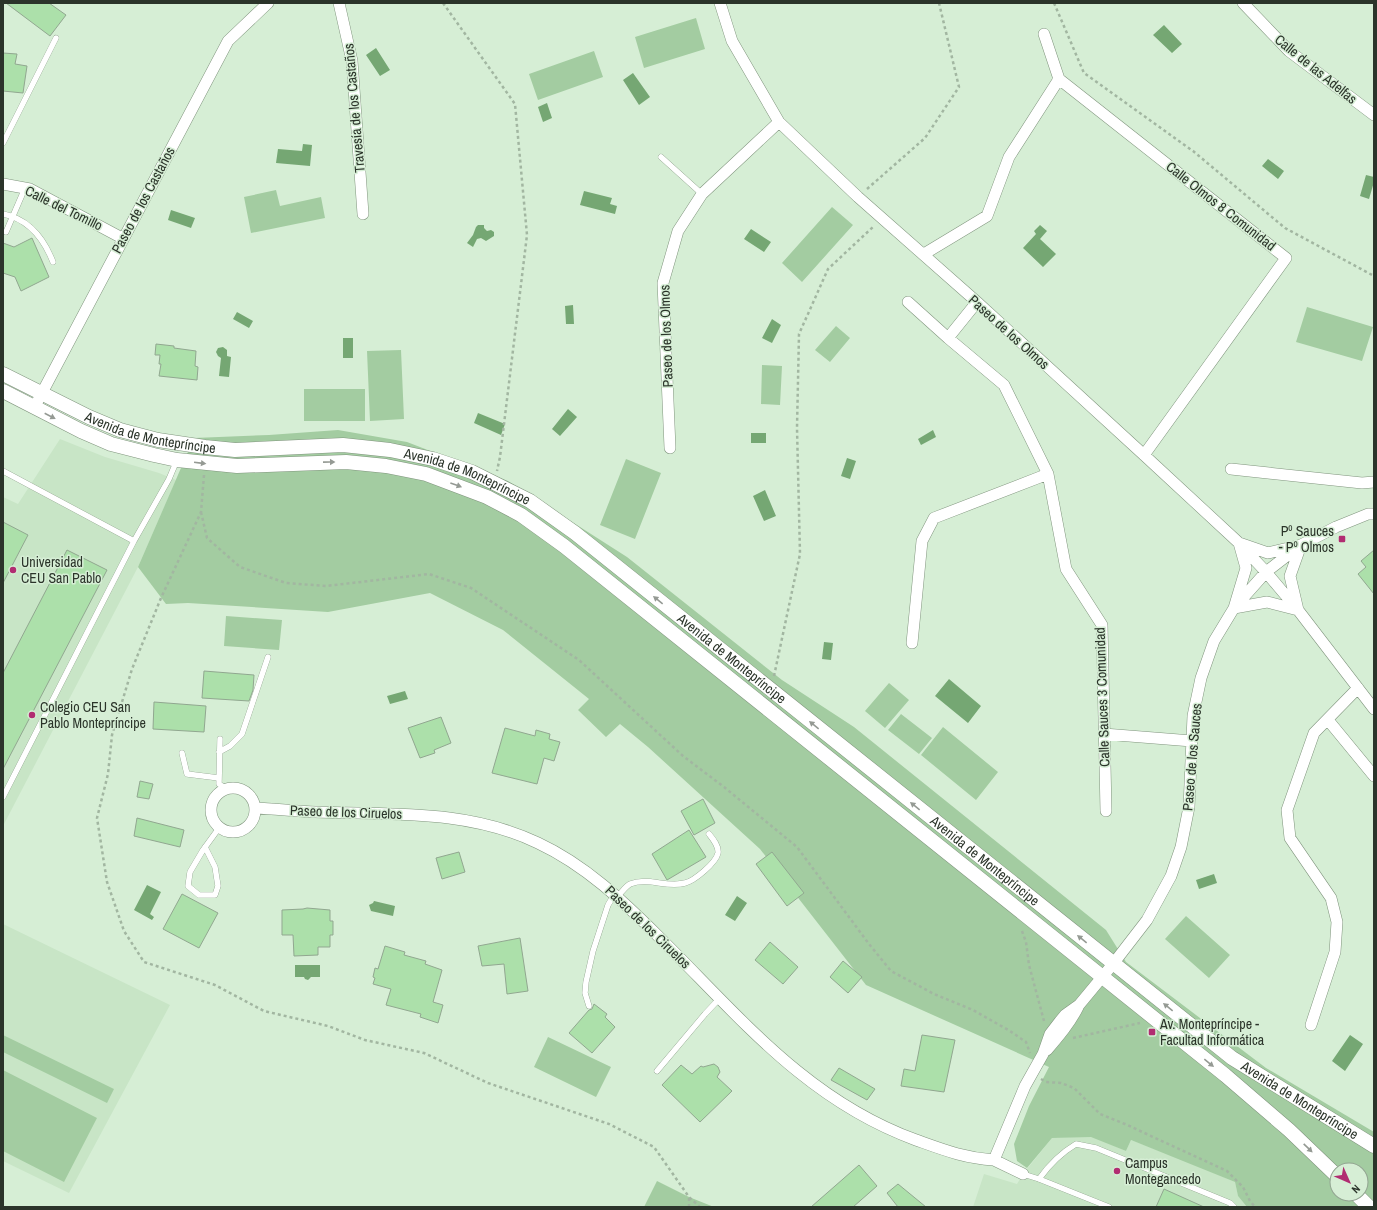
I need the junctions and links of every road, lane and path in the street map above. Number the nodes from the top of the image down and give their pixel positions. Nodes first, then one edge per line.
1 (268, 3) edge
2 (340, 3) edge
3 (443, 3) edge
4 (720, 3) edge
5 (939, 3) edge
6 (1054, 3) edge
7 (1243, 3) edge
8 (1044, 34) dead end
9 (56, 38) dead end
10 (1059, 79) junction
11 (1374, 116) edge
12 (779, 122) junction
13 (3, 143) edge
14 (661, 157) dead end
15 (3, 184) edge
16 (25, 188) junction
17 (702, 194) junction
18 (858, 197) junction
19 (3, 214) edge
20 (363, 214) dead end
21 (13, 216) junction
22 (882, 218) junction
23 (6, 232) dead end
24 (122, 238) junction
25 (924, 254) junction
26 (53, 262) dead end
27 (1374, 276) edge
28 (908, 302) dead end
29 (977, 302) junction
30 (948, 338) junction
31 (3, 374) edge
32 (3, 391) edge
33 (42, 393) junction
34 (34, 408) junction
35 (670, 448) dead end
36 (1144, 455) junction
37 (177, 460) junction
38 (206, 463) junction
39 (1231, 469) dead end
40 (3, 471) edge
41 (1048, 474) junction
42 (1374, 482) edge
43 (495, 483) junction
44 (201, 512) junction
45 (1374, 514) edge
46 (134, 541) junction
47 (1238, 543) junction
48 (1301, 545) junction
49 (1266, 572) junction
50 (1234, 608) junction
51 (1298, 610) junction
52 (912, 643) dead end
53 (268, 657) dead end
54 (768, 688) junction
55 (1358, 688) junction
56 (1374, 709) edge
57 (1328, 720) junction
58 (1104, 734) junction
59 (220, 739) dead end
60 (1192, 741) junction
61 (219, 752) junction
62 (182, 753) dead end
63 (1374, 776) edge
64 (219, 778) junction
65 (227, 788) junction
66 (3, 796) edge
67 (255, 808) junction
68 (1106, 811) dead end
69 (219, 828) junction
70 (709, 834) dead end
71 (206, 847) junction
72 (616, 896) junction
73 (1022, 930) dead end
74 (1113, 964) junction
75 (1103, 977) junction
76 (720, 998) junction
77 (589, 1006) dead end
78 (1156, 1020) junction
79 (1311, 1025) dead end
80 (1052, 1038) junction
81 (657, 1071) dead end
82 (1034, 1071) junction
83 (1374, 1146) edge
84 (994, 1160) junction
85 (1329, 1168) edge
86 (1023, 1174) joint
87 (1039, 1179) junction
88 (689, 1197) junction
89 (689, 1207) edge
90 (700, 1207) edge
91 (1109, 1207) edge
92 (1234, 1207) edge
93 (1255, 1207) edge

1 - 24 street, Paseo de los Castaños
2 - 20 street, Travesía de los Castaños
3 - 43 path
4 - 12 street, Paseo de los Olmos
5 - 18 path
6 - 27 path
7 - 11 street, Calle de las Adelfas
8 - 10 street
9 - 13 lane
10 - 25 street
10 - 36 street, Calle Olmos 8 Comunidad
12 - 17 street, Paseo de los Olmos
12 - 18 street, Paseo de los Olmos
14 - 17 lane
15 - 16 street, Calle del Tomillo
16 - 21 lane
16 - 24 street, Calle del Tomillo
17 - 35 street, Paseo de los Olmos
18 - 22 street, Paseo de los Olmos
19 - 21 lane
21 - 23 lane
21 - 26 lane
22 - 25 street, Paseo de los Olmos
22 - 54 path
24 - 33 street, Paseo de los Castaños
25 - 29 street, Paseo de los Olmos
28 - 30 street, Calle Sauces 3 Comunidad
29 - 30 street
29 - 36 street, Paseo de los Olmos
30 - 41 street, Calle Sauces 3 Comunidad
31 - 33 street, Avenida de Montepríncipe
32 - 34 street, Avenida de Montepríncipe
33 - 34 street, Paseo de los Castaños
33 - 43 street, Avenida de Montepríncipe
34 -> 37 street, Avenida de Montepríncipe
36 - 47 street, Paseo de los Olmos
37 -> 38 street, Avenida de Montepríncipe
37 - 46 lane
38 - 44 path
38 -> 75 street, Avenida de Montepríncipe
39 - 42 street
40 - 46 lane
41 - 52 street
41 - 58 street, Calle Sauces 3 Comunidad
54 -> 43 street, Avenida de Montepríncipe
44 - 82 path
44 - 88 path
45 - 48 street, Paseo de los Sauces
46 - 66 lane
47 - 48 street, Paseo de los Olmos
47 - 49 street, Paseo de los Olmos
47 - 50 street, Paseo de los Olmos
48 - 49 street, Paseo de los Sauces
48 - 51 street, Paseo de los Olmos
49 - 50 street, Paseo de los Sauces
49 - 51 street, Paseo de los Olmos
50 - 51 street
50 - 60 street, Paseo de los Sauces
51 - 55 street, Paseo de los Olmos
53 - 61 lane
74 -> 54 street, Avenida de Montepríncipe
55 - 56 street, Paseo de los Olmos
55 - 57 street
57 - 63 street
57 - 79 street
58 - 60 street
58 - 68 street, Calle Sauces 3 Comunidad
59 - 61 lane
60 - 74 street, Paseo de los Sauces
61 - 64 lane
62 - 64 lane
64 - 65 lane
65 - 67 street
65 - 69 street
67 - 69 street
67 - 72 street, Paseo de los Ciruelos
69 - 71 lane
70 - 72 lane
71 - 71 lane
72 - 76 street, Paseo de los Ciruelos
72 - 77 lane
73 - 80 path
74 - 75 street, Paseo de los Sauces
83 -> 74 street, Avenida de Montepríncipe
75 - 78 street, Avenida de Montepríncipe
75 - 80 street, Paseo de los Sauces
76 - 81 lane
76 - 84 street, Paseo de los Ciruelos
78 - 80 path
78 -> 85 street, Avenida de Montepríncipe
80 - 82 street, Paseo de los Sauces
82 - 84 street, Paseo de los Sauces
82 - 93 path
84 - 86 street
86 - 87 lane
87 - 91 lane
87 - 92 lane
88 - 89 path
88 - 90 path

